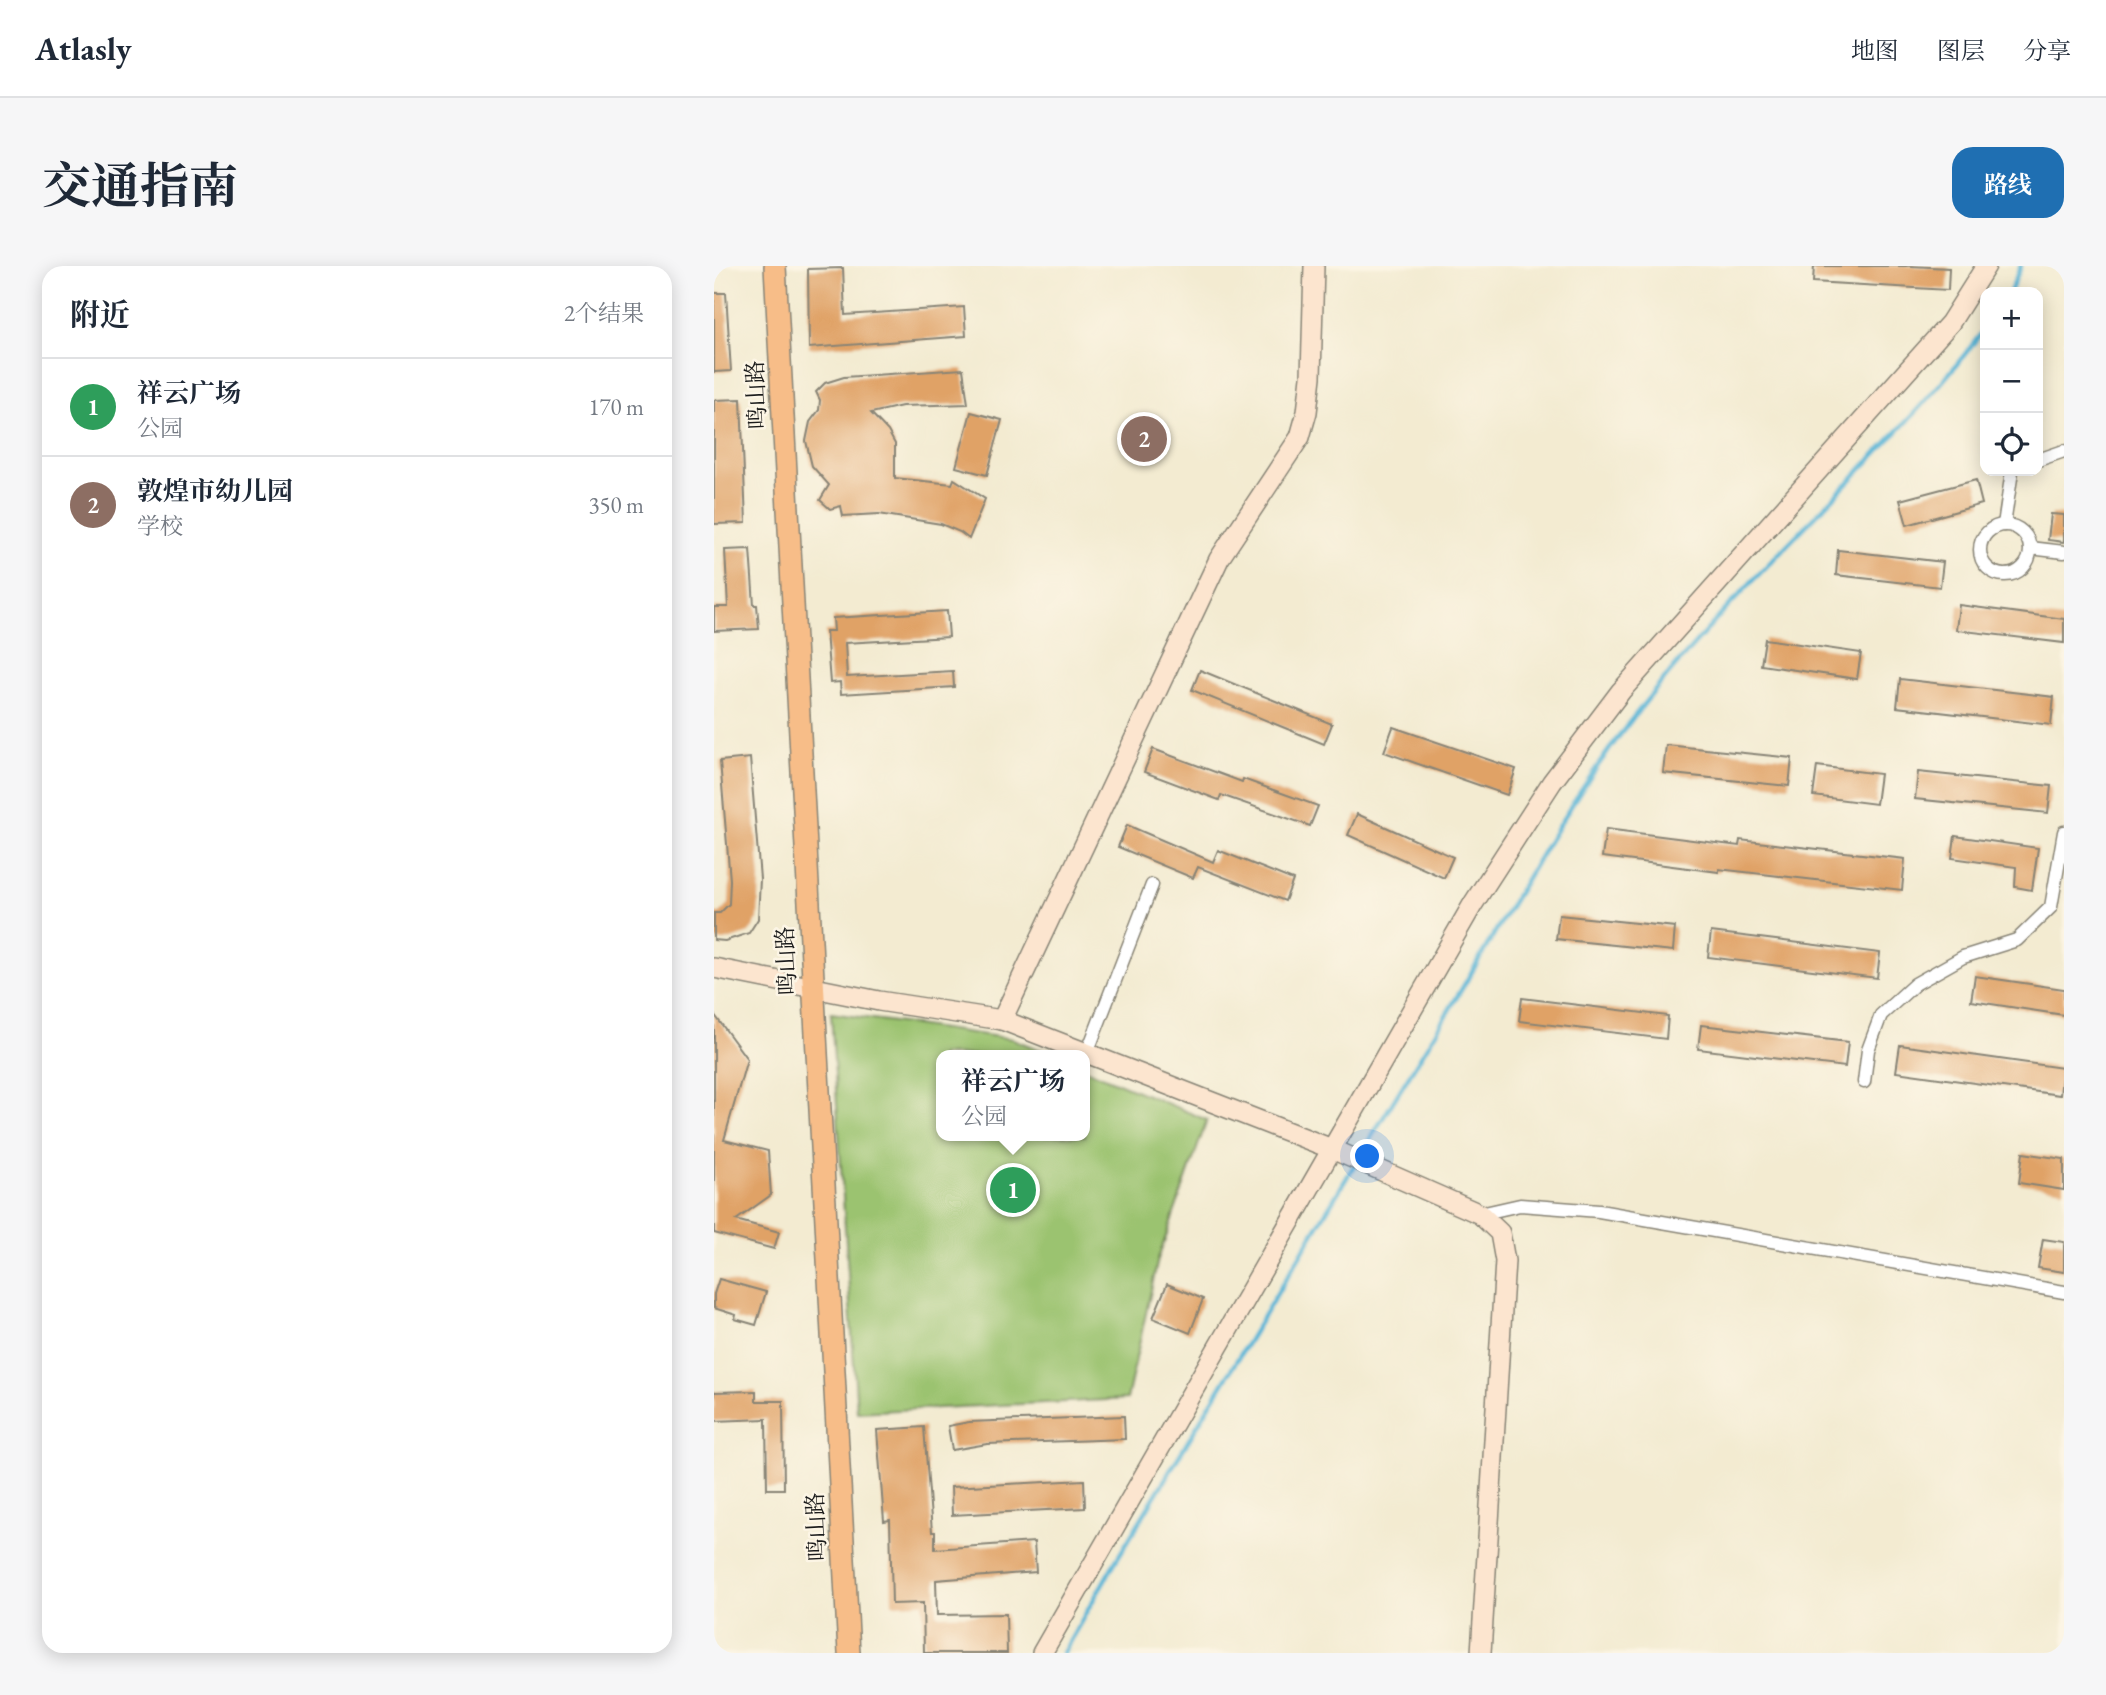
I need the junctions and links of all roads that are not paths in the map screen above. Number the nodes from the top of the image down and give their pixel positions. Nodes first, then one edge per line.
1 (775, 266) edge
2 (1314, 266) edge
3 (1986, 266) edge
4 (2064, 451) edge
5 (2043, 458) edge
6 (2011, 476) edge
7 (2004, 525) junction
8 (2030, 548) junction
9 (2064, 552) edge
10 (2064, 832) edge
11 (1152, 886) dead end
12 (714, 968) edge
13 (814, 988) junction
14 (1002, 1020) junction
15 (1079, 1050) edge
16 (1088, 1050) edge
17 (1090, 1054) edge
18 (1864, 1082) dead end
19 (1349, 1157) junction
20 (1480, 1214) junction
21 (2064, 1292) edge
22 (849, 1653) edge
23 (1042, 1653) edge
24 (1481, 1653) edge

1 - 13 main road, 鸣山路
2 - 14 street
3 - 19 street
4 - 5 street
6 - 7 street
7 - 8 street
7 - 8 street
8 - 9 street
10 - 18 street
11 - 16 street
12 - 13 street
13 - 14 street
13 - 22 main road, 鸣山路
14 - 15 street
17 - 19 street
19 - 20 street
19 - 23 street
20 - 21 street
20 - 24 street

